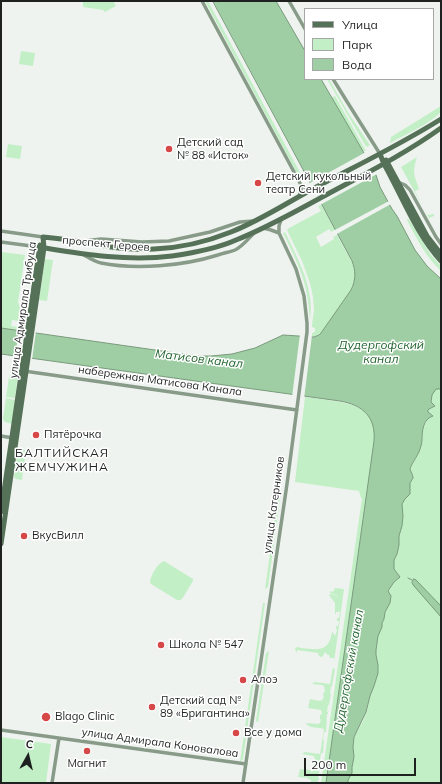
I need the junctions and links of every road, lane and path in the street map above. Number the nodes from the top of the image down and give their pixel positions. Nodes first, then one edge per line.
1 (202, 1) edge
2 (289, 1) edge
3 (304, 27) edge
4 (335, 80) edge
5 (441, 119) edge
6 (441, 128) edge
7 (380, 154) junction
8 (386, 163) junction
9 (398, 182) junction
10 (301, 185) junction
11 (311, 189) junction
12 (299, 196) junction
13 (281, 219) junction
14 (262, 228) junction
15 (1, 231) edge
16 (254, 232) junction
17 (279, 233) junction
18 (43, 237) junction
19 (1, 242) edge
20 (441, 244) edge
21 (41, 248) junction
22 (80, 253) junction
23 (441, 254) edge
24 (441, 261) edge
25 (23, 371) junction
26 (296, 410) junction
27 (1, 436) edge
28 (14, 438) junction
29 (1, 512) edge
30 (1, 544) edge
31 (1, 730) edge
32 (59, 738) junction
33 (246, 764) junction
34 (52, 783) edge
35 (243, 783) edge

1 - 10 street
2 - 3 street
4 - 7 street
5 - 7 street
6 - 8 street
7 - 8 street
7 - 11 street, проспект Героев
8 - 9 street
8 - 13 street, проспект Героев
8 - 24 street
9 - 20 street
9 - 23 street
10 - 11 street
10 - 12 street
11 - 12 street, проспект Героев
12 - 18 street, проспект Героев
13 - 14 street, проспект Героев
13 - 17 street
14 - 16 street, проспект Героев
14 - 17 street
15 - 18 street, проспект Героев
16 - 22 street, проспект Героев
16 - 22 street
17 - 26 street, улица Катерников
18 - 21 street, улица Адмирала Трибуца
19 - 21 street, проспект Героев
21 - 22 street, проспект Героев
21 - 25 street, улица Адмирала Трибуца
25 - 26 street, набережная Матисова Канала
25 - 28 street, улица Адмирала Трибуца
26 - 33 street, улица Катерников
27 - 28 street
28 - 29 street, улица Адмирала Трибуца
28 - 30 street, улица Адмирала Трибуца
31 - 32 street, улица Адмирала Коновалова
32 - 33 street, улица Адмирала Коновалова
32 - 34 street
33 - 35 street, улица Катерников

